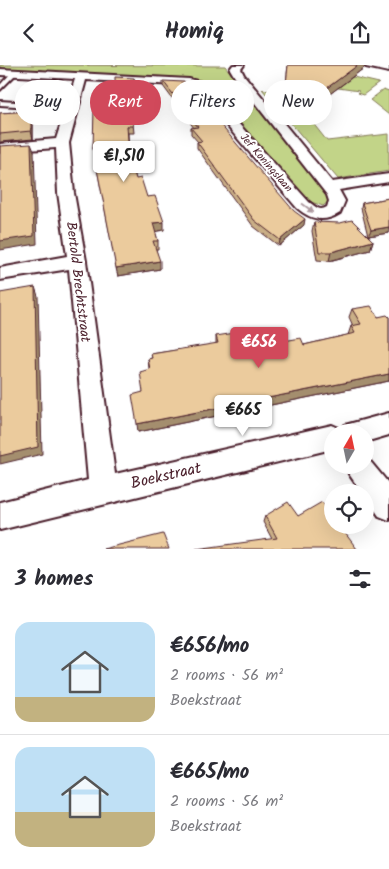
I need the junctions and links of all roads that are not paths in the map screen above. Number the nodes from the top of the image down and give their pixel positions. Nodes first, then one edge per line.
1 (238, 65) edge
2 (370, 65) edge
3 (389, 69) edge
4 (0, 71) edge
5 (15, 72) junction
6 (82, 75) junction
7 (0, 88) edge
8 (0, 103) edge
9 (15, 104) edge
10 (62, 143) junction
11 (0, 148) edge
12 (389, 178) edge
13 (389, 189) edge
14 (331, 191) junction
15 (77, 261) junction
16 (0, 274) edge
17 (389, 425) edge
18 (374, 428) edge
19 (324, 439) edge
20 (365, 474) edge
21 (103, 490) junction
22 (389, 505) edge
23 (0, 516) edge

1 - 14 street
2 - 3 street
4 - 5 street, Jef Koningslaan
5 - 6 street, Jef Koningslaan
5 - 7 lane
6 - 10 street, Bertold Brechtstraat
6 -> 14 street, Jef Koningslaan
8 - 9 lane
10 - 11 street
10 - 15 street, Bertold Brechtstraat
12 - 14 street
13 - 14 street
15 - 16 street
15 - 21 street, Bertold Brechtstraat
17 - 18 street
19 - 21 street, Boekstraat
20 - 22 street
21 - 23 street, Boekstraat

